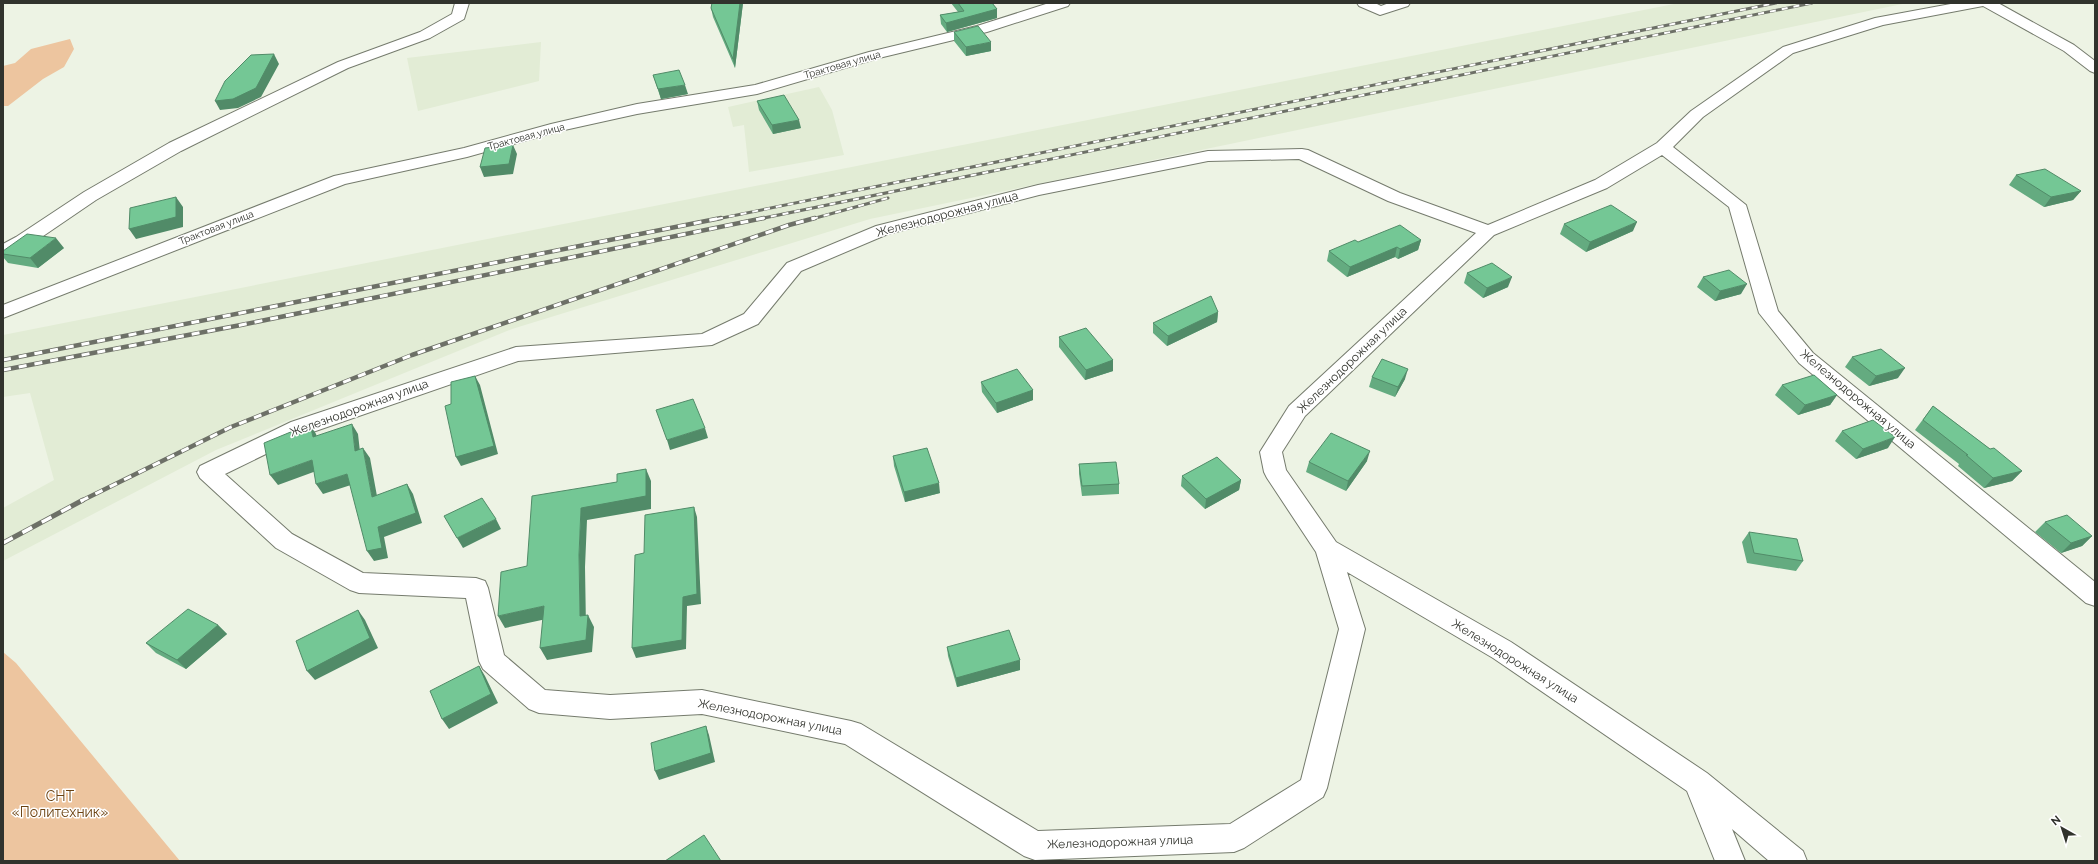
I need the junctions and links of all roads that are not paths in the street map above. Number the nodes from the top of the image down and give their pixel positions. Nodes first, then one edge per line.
1 (462, 3) edge
2 (1063, 3) edge
3 (1364, 3) edge
4 (1402, 3) edge
5 (1979, 3) edge
6 (1988, 3) edge
7 (2095, 68) edge
8 (1663, 147) junction
9 (1488, 231) junction
10 (3, 251) edge
11 (3, 312) edge
12 (1327, 548) junction
13 (2095, 596) edge
14 (1698, 782) junction
15 (1730, 861) edge
16 (1792, 861) edge

1 - 10 street
2 - 11 street, Трактовая улица
3 - 4 street
5 - 8 street, Железнодорожная улица
6 - 7 street
8 - 9 street, Железнодорожная улица
8 - 13 street, Железнодорожная улица
9 - 12 street, Железнодорожная улица
9 - 12 street, Железнодорожная улица
12 - 14 street, Железнодорожная улица
14 - 15 street
14 - 16 street, Железнодорожная улица

